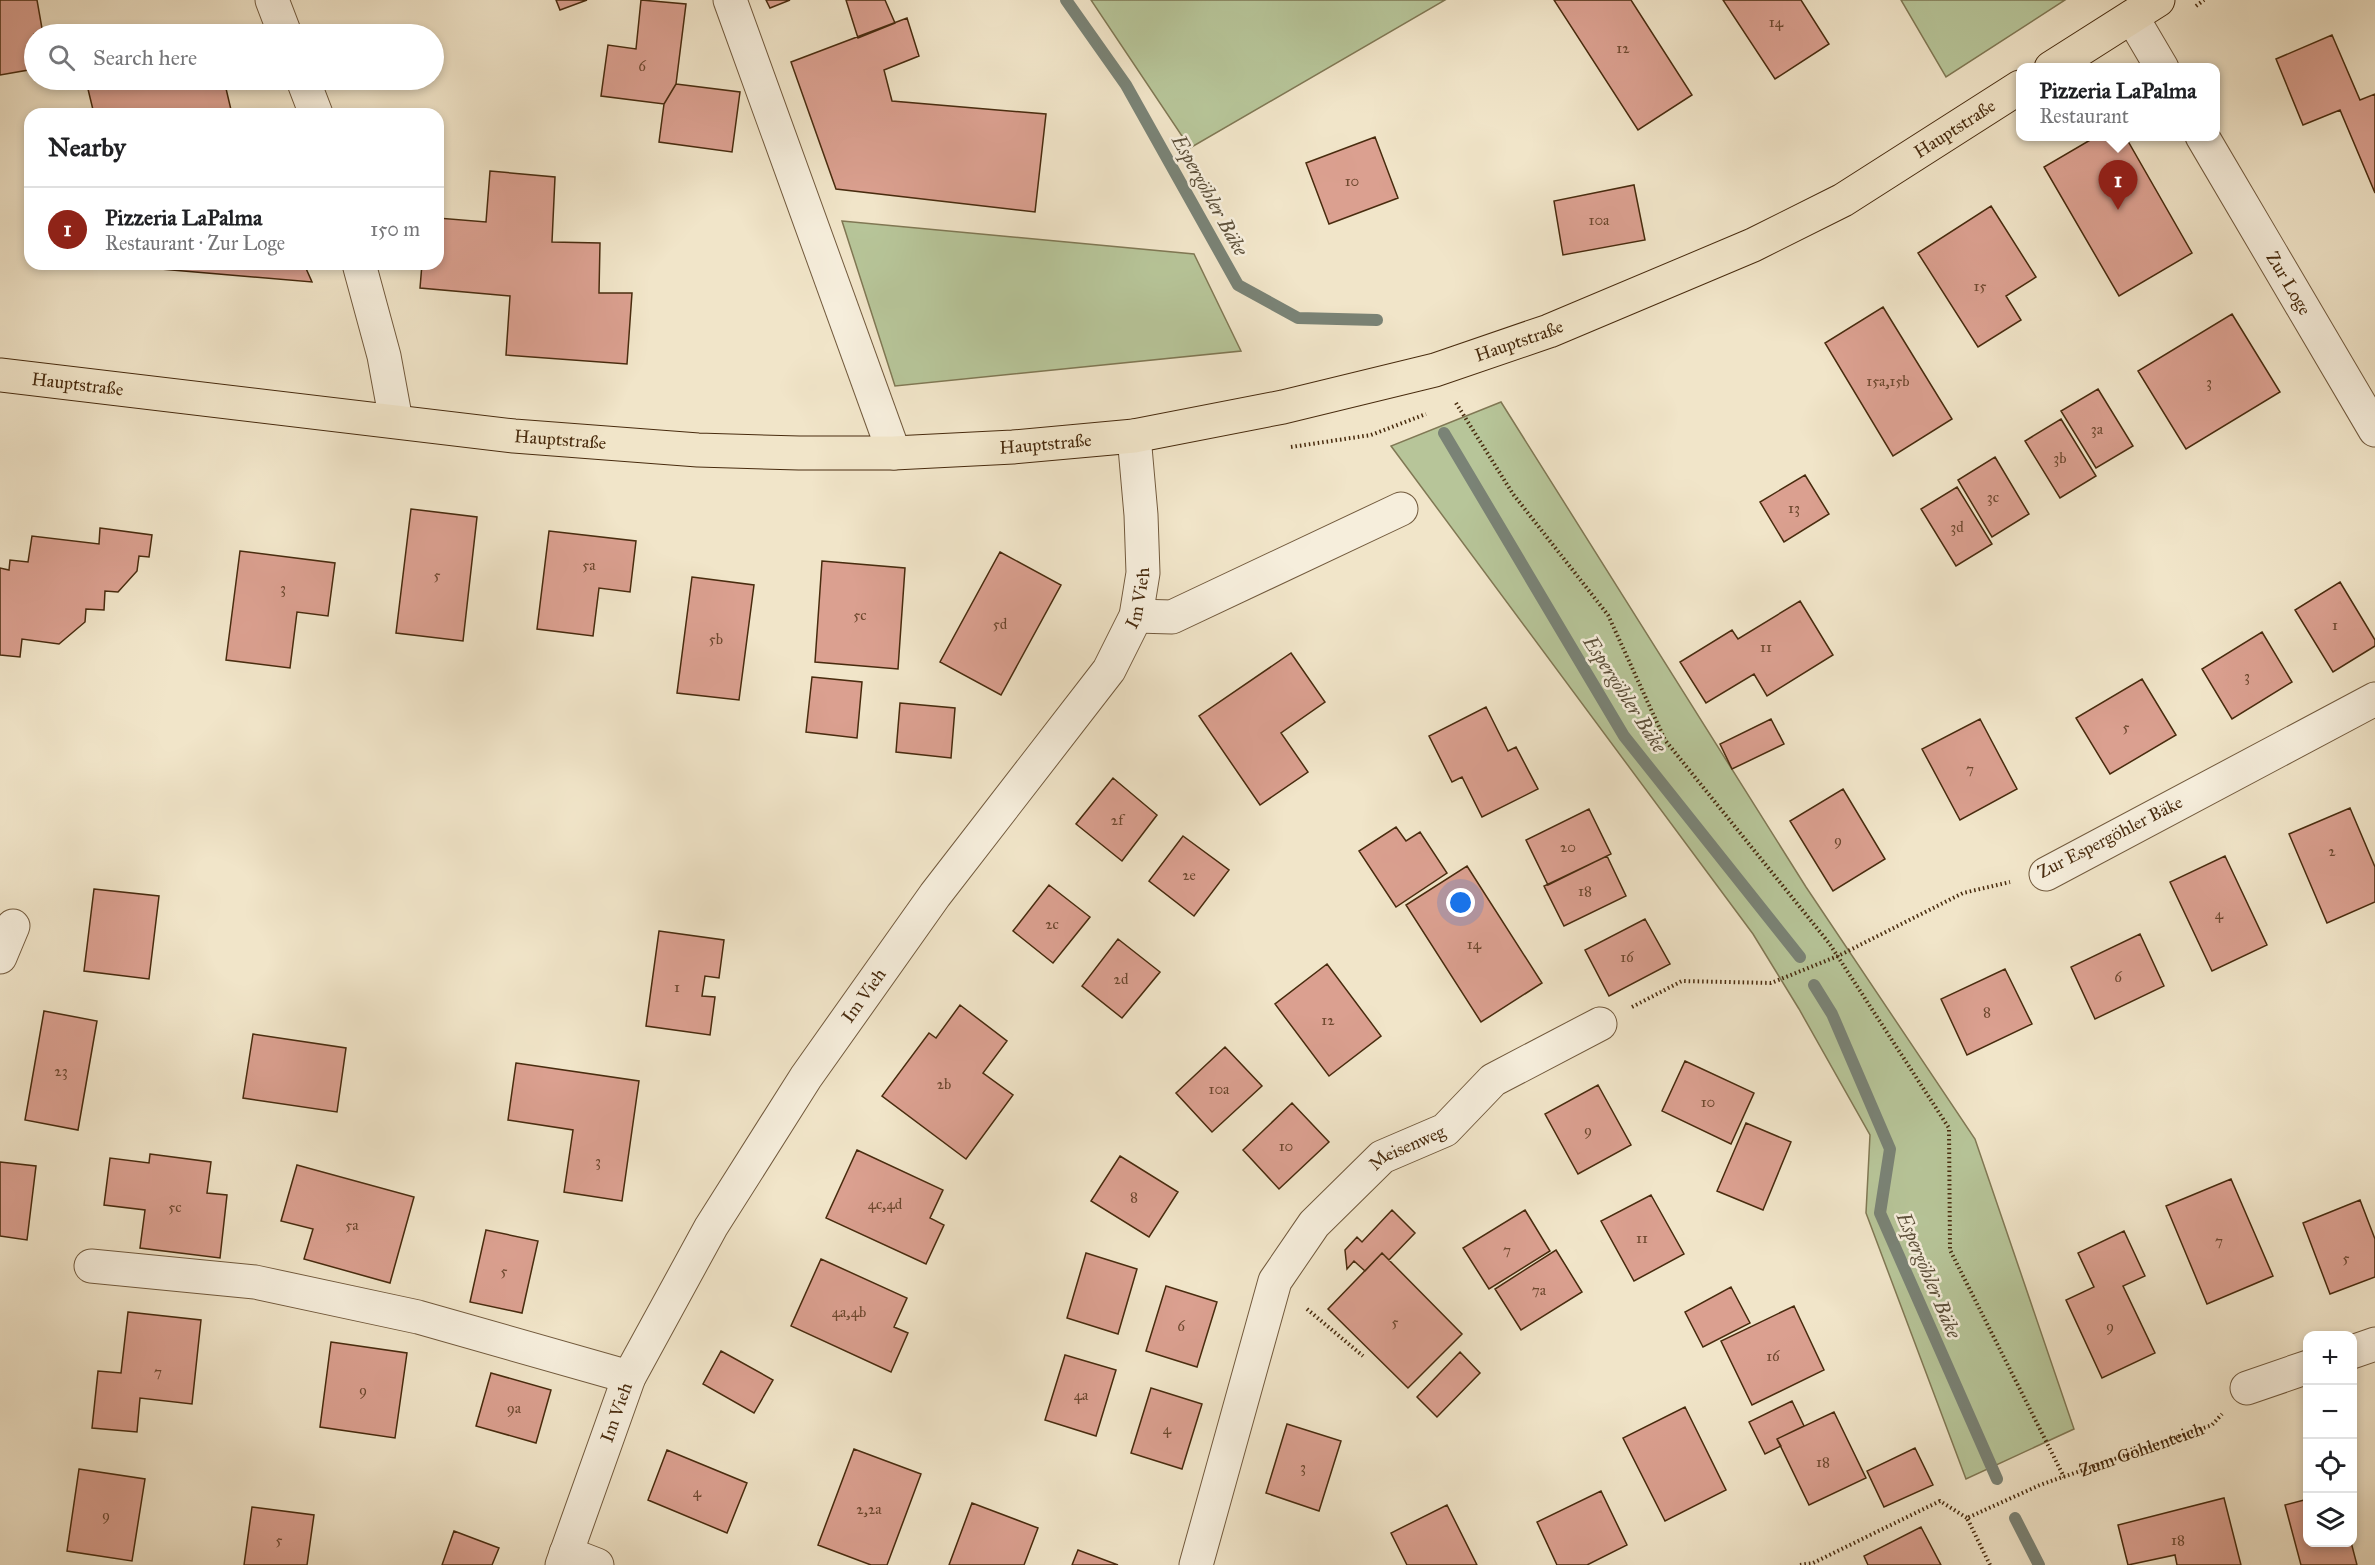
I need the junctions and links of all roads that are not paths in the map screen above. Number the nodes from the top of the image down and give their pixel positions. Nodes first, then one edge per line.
1 (272, 0) edge
2 (730, 0) edge
3 (2145, 8) edge
4 (281, 24) edge
5 (2059, 63) edge
6 (2161, 63) edge
7 (307, 90) edge
8 (2016, 90) edge
9 (314, 108) edge
10 (2205, 141) edge
11 (361, 270) edge
12 (0, 375) edge
13 (396, 421) junction
14 (2375, 430) edge
15 (1134, 436) junction
16 (894, 453) junction
17 (1401, 509) dead end
18 (1136, 616) junction
19 (2375, 699) edge
20 (2046, 874) road end
21 (13, 926) dead end
22 (0, 957) edge
23 (1600, 1024) road end
24 (91, 1266) dead end
25 (2375, 1344) edge
26 (2357, 1350) edge
27 (2303, 1368) edge
28 (629, 1377) junction
29 (2247, 1388) road end
30 (564, 1559) edge
31 (597, 1565) edge
32 (1196, 1565) edge

1 - 4 street
2 - 16 street
3 - 5 main road
3 - 6 street
7 - 9 street
8 - 15 main road, Hauptstraße
10 - 14 street, Zur Loge
11 - 13 street
12 - 13 main road, Hauptstraße
13 - 16 main road, Hauptstraße
15 - 16 main road, Hauptstraße
15 - 18 street, Im Vieh
17 - 18 street
18 - 28 street, Im Vieh
19 - 20 street, Zur Espergöhler Bäke
21 - 22 street
23 - 32 street, Meisenweg
24 - 28 street
25 - 26 street
27 - 29 street
28 - 30 street, Im Vieh
30 - 31 street

